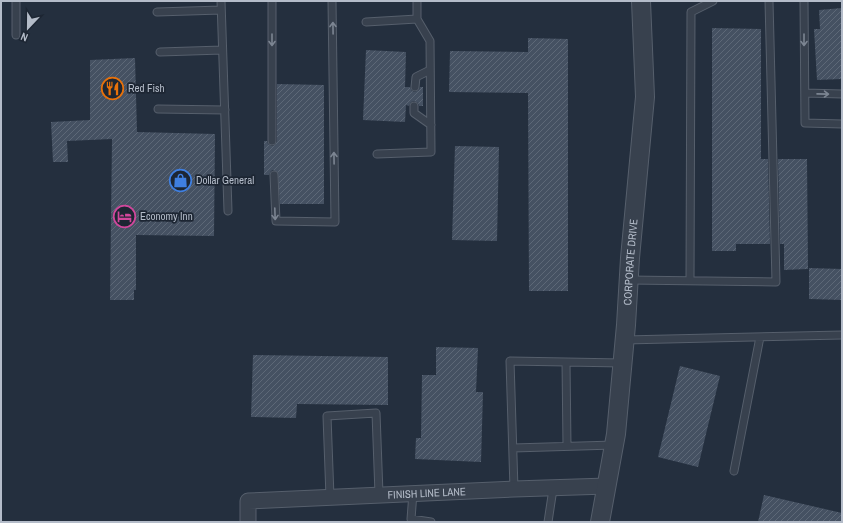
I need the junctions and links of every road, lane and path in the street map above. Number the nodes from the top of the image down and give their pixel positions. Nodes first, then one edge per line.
1 (16, 1) edge
2 (221, 1) edge
3 (272, 1) edge
4 (332, 1) edge
5 (417, 1) edge
6 (640, 1) edge
7 (713, 1) edge
8 (769, 1) edge
9 (804, 1) edge
10 (221, 10) junction
11 (157, 12) dead end
12 (417, 19) junction
13 (366, 22) dead end
14 (16, 35) dead end
15 (222, 50) junction
16 (160, 52) dead end
17 (430, 70) junction
18 (415, 87) dead end
19 (804, 93) junction
20 (842, 94) edge
21 (414, 106) dead end
22 (158, 109) dead end
23 (225, 110) junction
24 (431, 124) junction
25 (842, 124) edge
26 (272, 141) dead end
27 (377, 154) dead end
28 (274, 175) dead end
29 (228, 211) dead end
30 (629, 280) junction
31 (690, 281) junction
32 (842, 335) edge
33 (760, 337) junction
34 (625, 340) junction
35 (566, 362) junction
36 (622, 363) junction
37 (614, 444) junction
38 (567, 446) junction
39 (513, 448) junction
40 (734, 471) dead end
41 (607, 486) junction
42 (514, 488) junction
43 (553, 488) junction
44 (413, 493) junction
45 (379, 494) junction
46 (330, 497) junction
47 (411, 521) edge
48 (248, 522) edge
49 (430, 522) edge
50 (548, 522) edge
51 (600, 522) edge

1 - 14 lane
2 - 10 lane
3 -> 26 lane
28 -> 4 lane
5 - 12 lane
6 - 30 street, CORPORATE DRIVE
7 - 31 lane
8 - 31 lane
9 -> 19 lane
10 - 11 lane
10 - 15 lane
12 - 13 lane
12 - 17 lane
15 - 16 lane
15 - 23 lane
17 - 18 lane
17 - 24 lane
19 -> 20 lane
19 - 25 lane
21 - 24 lane
22 - 23 lane
23 - 29 lane
24 - 27 lane
30 - 31 lane
30 - 34 street, CORPORATE DRIVE
32 - 33 lane
33 - 34 lane
33 - 40 lane
34 - 36 street, CORPORATE DRIVE
35 - 36 lane
35 - 38 lane
35 - 39 lane
36 - 37 street, CORPORATE DRIVE
37 - 38 lane
37 - 41 street, CORPORATE DRIVE
38 - 39 lane
39 - 42 lane
41 - 43 street, FINISH LINE LANE
41 - 51 street, CORPORATE DRIVE
42 - 43 street, FINISH LINE LANE
42 - 44 street, FINISH LINE LANE
43 - 50 lane
44 - 45 street, FINISH LINE LANE
44 - 47 lane
45 - 46 street, FINISH LINE LANE
45 - 46 lane
46 - 48 street, FINISH LINE LANE
47 - 49 lane

